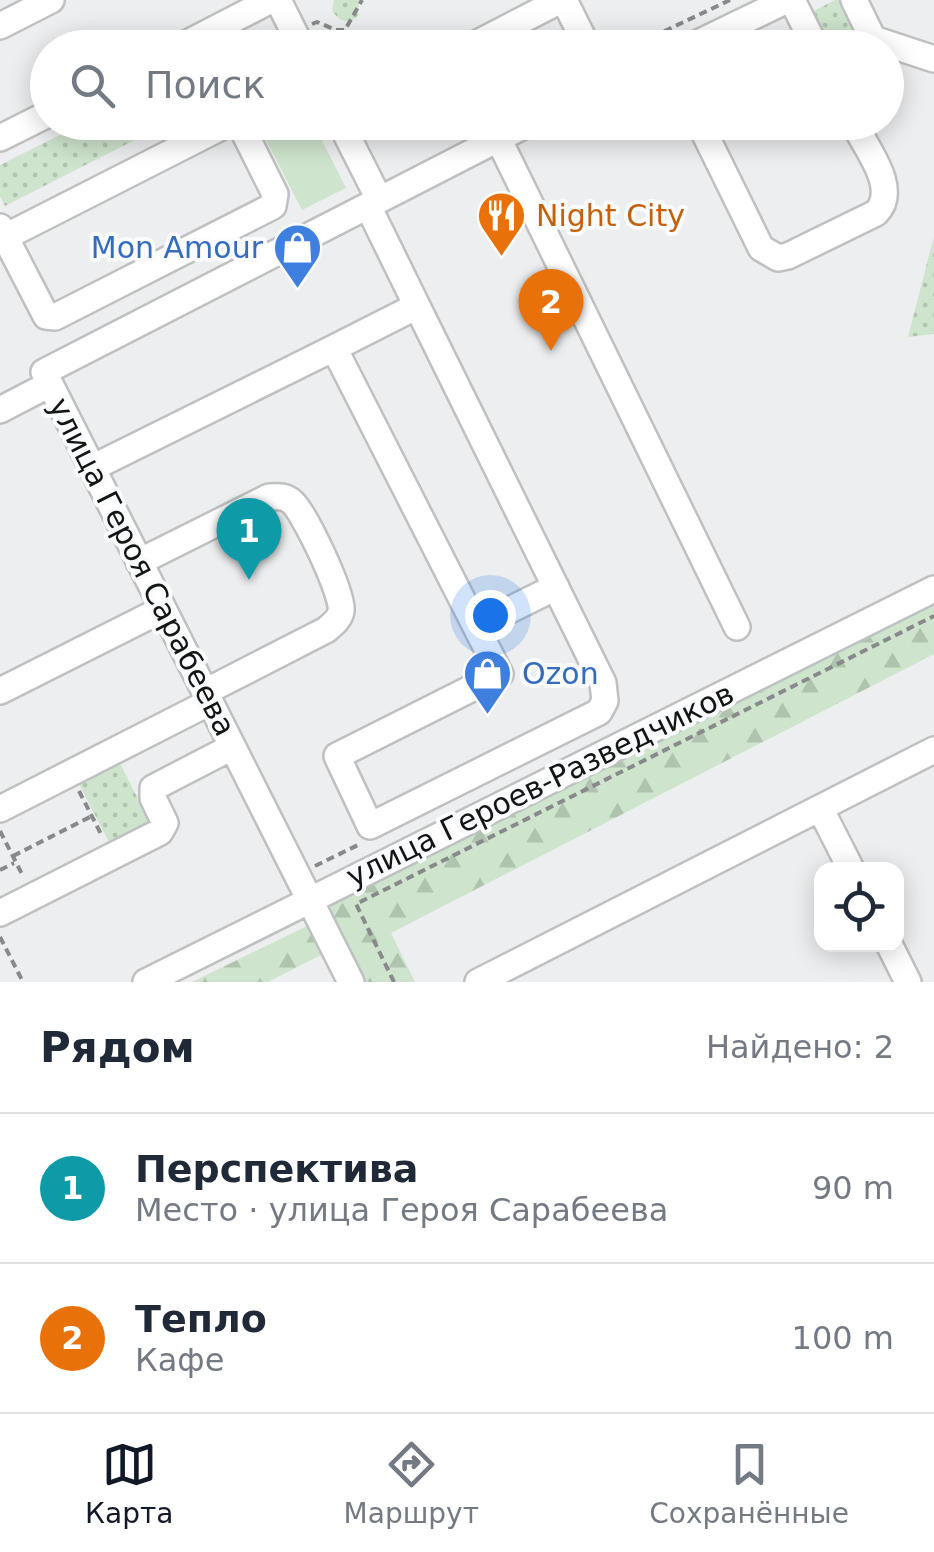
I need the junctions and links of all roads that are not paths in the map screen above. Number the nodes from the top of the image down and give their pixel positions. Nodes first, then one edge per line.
1 (51, 0) edge
2 (274, 0) edge
3 (563, 0) edge
4 (790, 0) edge
5 (854, 0) edge
6 (0, 26) edge
7 (214, 30) edge
8 (301, 30) edge
9 (504, 30) edge
10 (579, 30) edge
11 (726, 30) edge
12 (806, 30) edge
13 (869, 30) edge
14 (904, 50) edge
15 (934, 60) edge
16 (30, 123) edge
17 (0, 138) edge
18 (197, 140) edge
19 (245, 140) edge
20 (348, 140) edge
21 (494, 140) edge
22 (499, 140) edge
23 (708, 140) edge
24 (862, 140) edge
25 (374, 203) junction
26 (3, 232) edge
27 (417, 306) junction
28 (334, 348) junction
29 (50, 384) junction
30 (0, 410) edge
31 (92, 468) junction
32 (139, 562) junction
33 (556, 587) junction
34 (934, 589) edge
35 (163, 608) junction
36 (477, 626) junction
37 (737, 627) dead end
38 (0, 691) edge
39 (208, 697) junction
40 (232, 747) junction
41 (934, 751) edge
42 (820, 808) junction
43 (0, 809) edge
44 (847, 862) edge
45 (310, 900) junction
46 (0, 913) edge
47 (893, 952) edge
48 (146, 982) edge
49 (351, 982) edge
50 (478, 982) edge
51 (908, 982) edge

1 - 6 street
2 - 7 street
2 - 8 street
3 - 9 street
3 - 10 street
4 - 11 street
4 - 12 street
5 - 13 street
14 - 15 street
16 - 17 street
18 - 26 street
19 - 26 street
20 - 25 street
21 - 25 street, улица Героя Сарабеева
22 - 37 street
23 - 24 street
25 - 27 street
25 - 29 street, улица Героя Сарабеева
27 - 28 street
27 - 33 street
28 - 31 street
28 - 36 street
29 - 30 street
29 - 31 street, улица Героя Сарабеева
31 - 32 street, улица Героя Сарабеева
32 - 35 street, улица Героя Сарабеева
32 - 39 street
33 - 36 street
33 - 36 street
34 - 45 street, улица Героев-Разведчиков
35 - 38 street
35 - 39 street, улица Героя Сарабеева
39 - 40 street, улица Героя Сарабеева
39 - 43 street
40 - 45 street, улица Героя Сарабеева
40 - 46 street
41 - 42 street
42 - 44 street
42 - 50 street
45 - 48 street, улица Героев-Разведчиков
45 - 49 street, улица Героя Сарабеева
47 - 51 street

